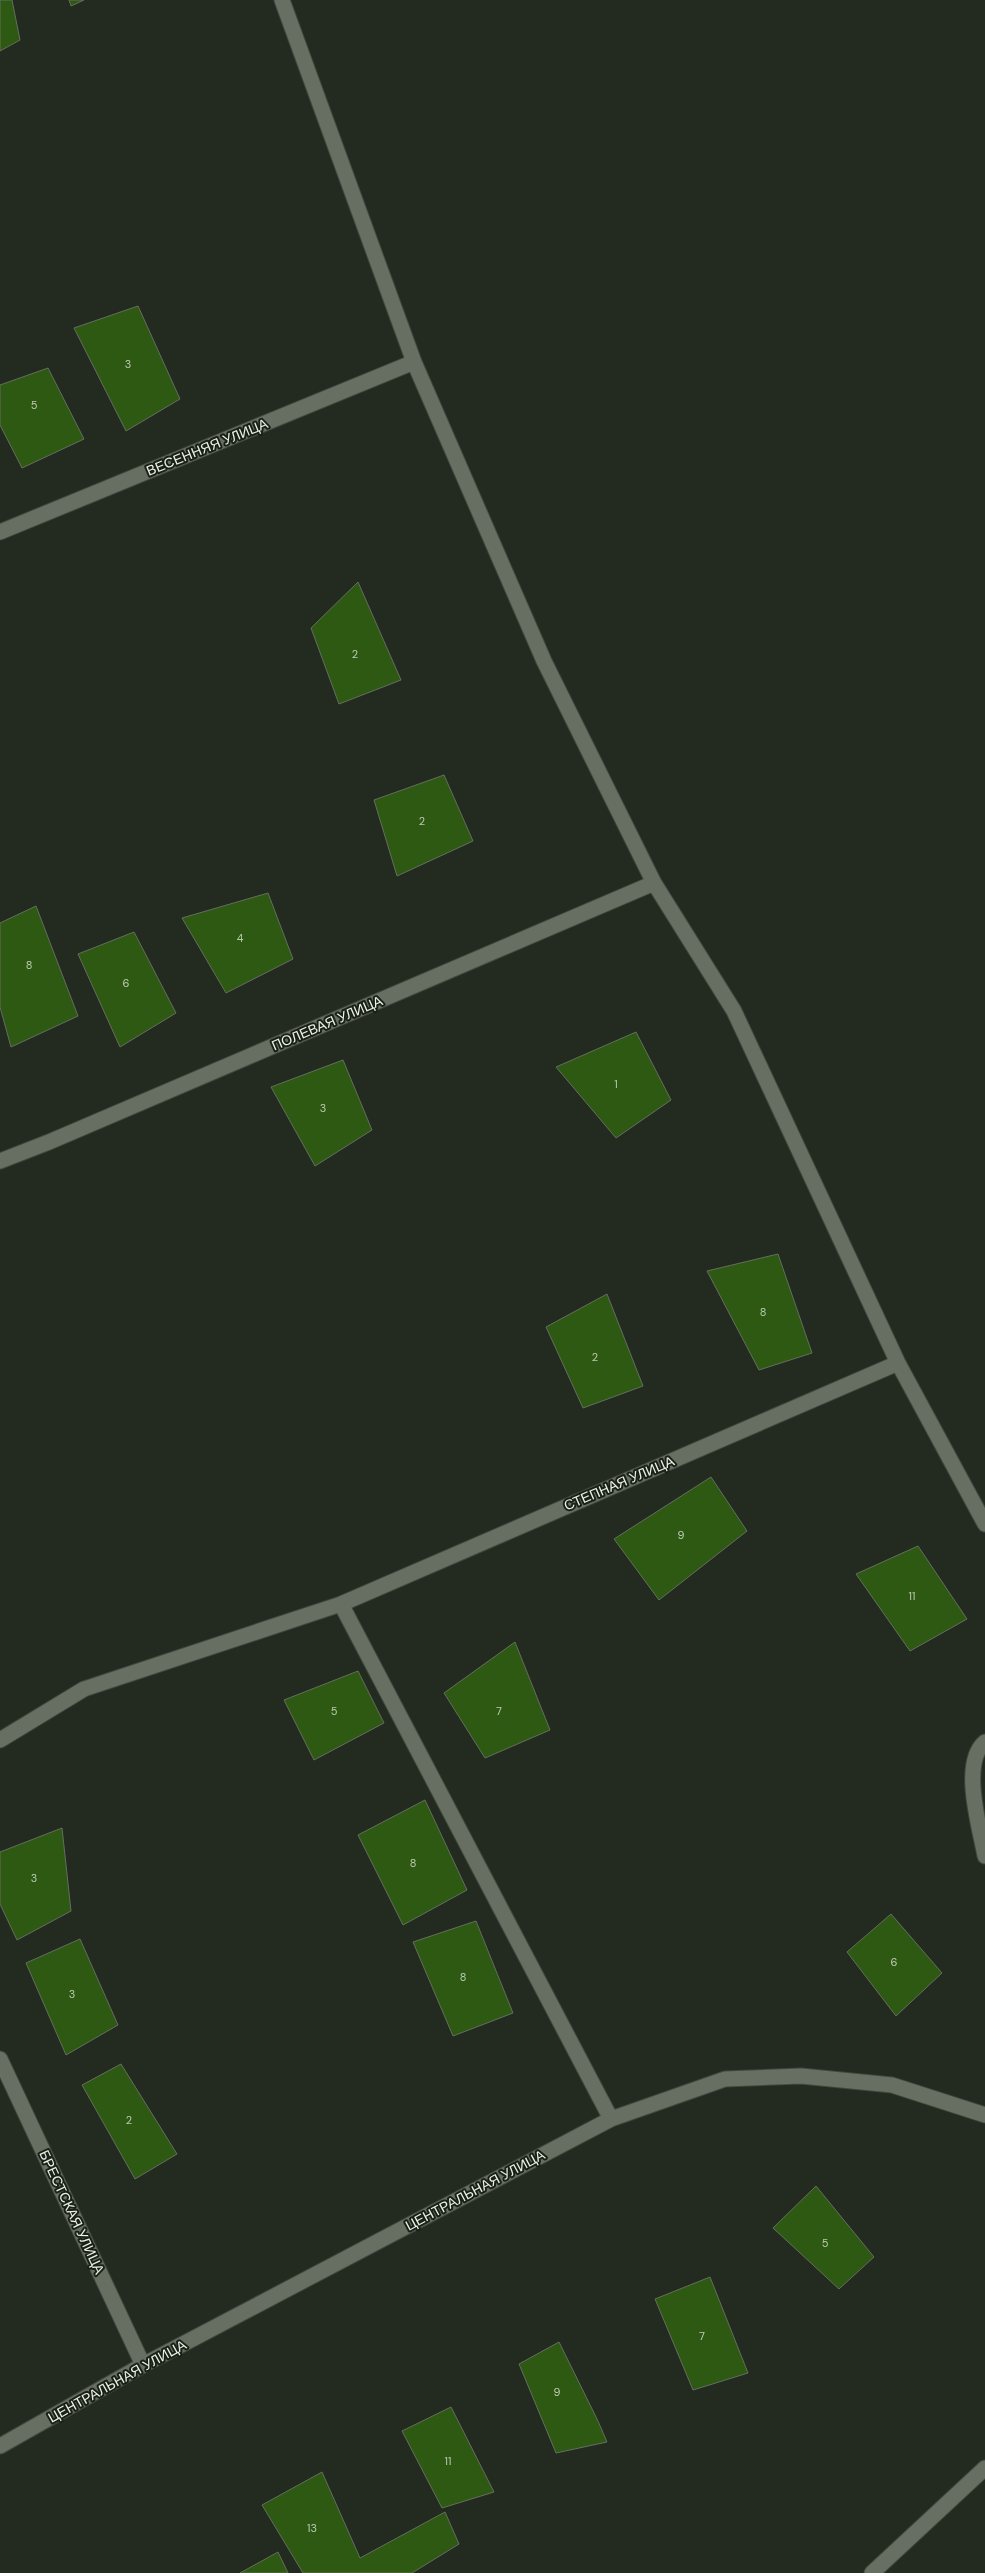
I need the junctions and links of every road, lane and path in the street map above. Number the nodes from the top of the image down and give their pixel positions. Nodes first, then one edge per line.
1 (282, 0) edge
2 (414, 362) junction
3 (0, 532) edge
4 (654, 883) junction
5 (0, 1161) edge
6 (898, 1363) junction
7 (985, 1524) edge
8 (341, 1604) junction
9 (0, 1740) edge
10 (985, 1742) edge
11 (985, 1856) edge
12 (0, 2059) edge
13 (985, 2115) edge
14 (610, 2119) junction
15 (143, 2365) junction
16 (0, 2446) edge
17 (985, 2468) edge
18 (872, 2573) edge

1 - 2 street
2 - 3 street, ВЕСЕННЯЯ УЛИЦА
2 - 4 street
4 - 5 street, ПОЛЕВАЯ УЛИЦА
4 - 6 street
6 - 7 street
6 - 8 street, СТЕПНАЯ УЛИЦА
8 - 9 street, СТЕПНАЯ УЛИЦА
8 - 14 street
10 - 11 street
12 - 15 street, БРЕСТСКАЯ УЛИЦА
13 - 14 street, ЦЕНТРАЛЬНАЯ УЛИЦА
14 - 15 street, ЦЕНТРАЛЬНАЯ УЛИЦА
15 - 16 street, ЦЕНТРАЛЬНАЯ УЛИЦА
17 - 18 street

